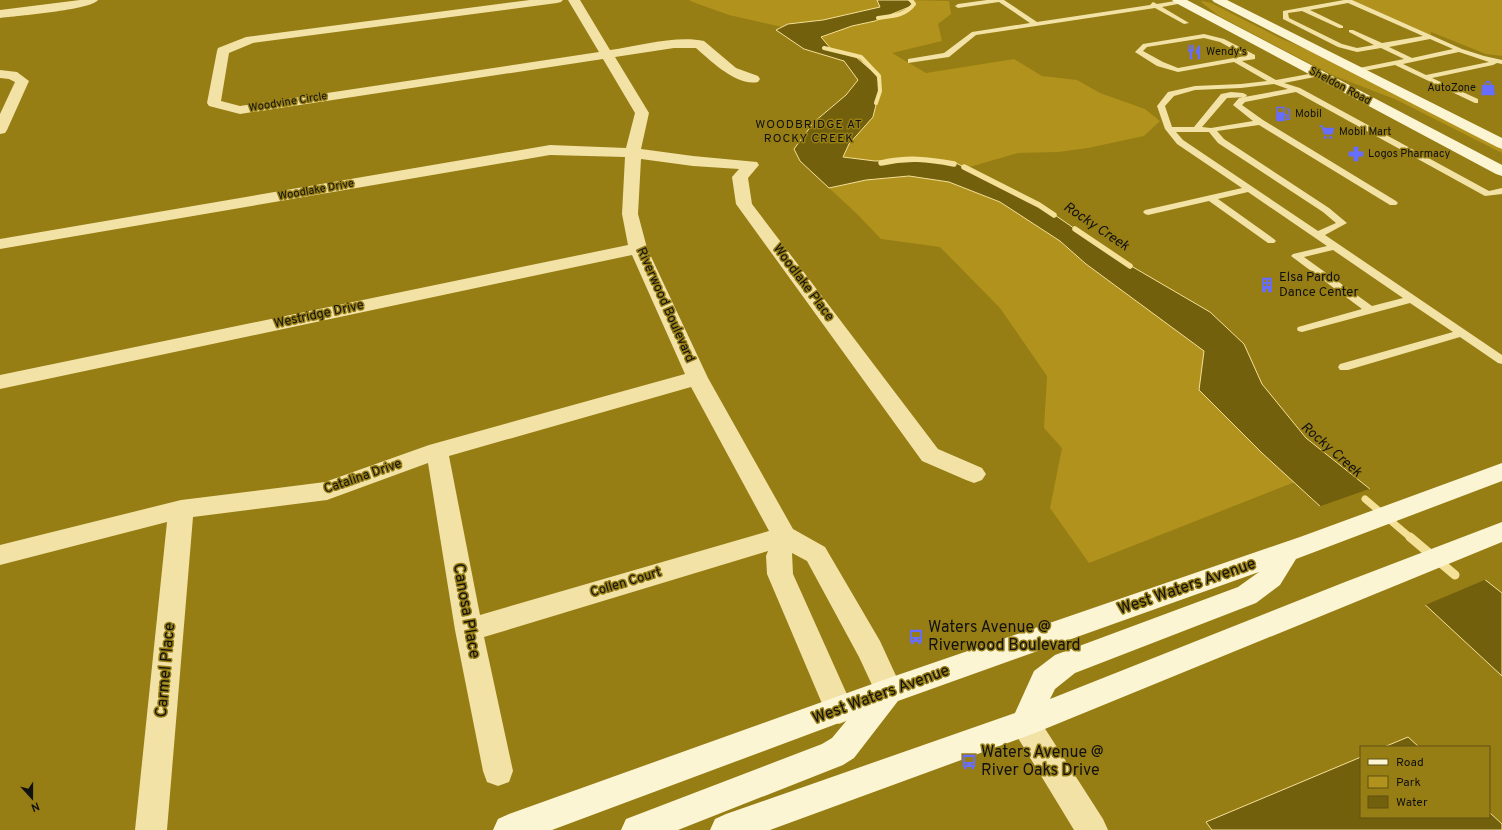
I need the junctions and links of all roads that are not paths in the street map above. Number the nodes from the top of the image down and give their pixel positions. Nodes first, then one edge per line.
1 (92, 0) edge
2 (557, 0) edge
3 (574, 0) edge
4 (1000, 0) edge
5 (1145, 0) edge
6 (1218, 0) edge
7 (1348, 0) edge
8 (1180, 1) edge
9 (958, 6) dead end
10 (1155, 6) junction
11 (1303, 9) junction
12 (0, 14) edge
13 (1186, 23) dead end
14 (1036, 24) junction
15 (1310, 27) junction
16 (1350, 33) dead end
17 (1335, 36) dead end
18 (1431, 37) junction
19 (1324, 38) junction
20 (1348, 42) dead end
21 (1336, 44) junction
22 (1382, 46) junction
23 (1460, 50) junction
24 (607, 54) junction
25 (911, 60) dead end
26 (1236, 60) junction
27 (1411, 60) junction
28 (1501, 62) edge
29 (1396, 63) junction
30 (1357, 71) junction
31 (0, 74) edge
32 (1317, 74) junction
33 (1425, 77) junction
34 (753, 79) dead end
35 (1275, 82) junction
36 (1297, 90) junction
37 (1262, 96) junction
38 (1475, 100) dead end
39 (1260, 122) junction
40 (1169, 129) junction
41 (0, 130) edge
42 (1196, 130) junction
43 (1211, 130) junction
44 (1502, 144) edge
45 (633, 153) junction
46 (1502, 171) edge
47 (1249, 189) junction
48 (1502, 191) edge
49 (1211, 198) junction
50 (1392, 203) dead end
51 (1148, 212) dead end
52 (1318, 235) junction
53 (1271, 241) dead end
54 (0, 244) edge
55 (1335, 247) junction
56 (638, 248) junction
57 (1411, 299) junction
58 (1370, 310) junction
59 (1302, 329) dead end
60 (1461, 333) junction
61 (1502, 360) edge
62 (1344, 367) dead end
63 (697, 378) junction
64 (0, 382) edge
65 (438, 451) junction
66 (1502, 472) edge
67 (974, 474) dead end
68 (181, 509) junction
69 (1502, 532) edge
70 (784, 536) junction
71 (1298, 549) junction
72 (0, 555) edge
73 (469, 630) junction
74 (889, 691) junction
75 (839, 710) junction
76 (1025, 724) junction
77 (498, 771) dead end
78 (151, 830) edge
79 (509, 830) edge
80 (637, 830) edge
81 (726, 830) edge
82 (1092, 830) edge

1 - 12 street
2 - 24 street, Woodvine Circle
3 - 24 street, Riverwood Boulevard
4 - 9 lane
4 - 14 lane
5 - 10 lane
6 - 30 main road, Sheldon Road
7 - 11 lane
7 - 18 lane
8 - 10 lane
8 - 32 main road, Sheldon Road
10 - 13 lane
10 - 14 lane
11 - 15 lane
11 - 15 lane
14 - 25 lane
15 - 19 lane
16 - 22 lane
17 - 19 lane
18 - 22 lane
18 - 23 lane
19 - 21 lane
20 - 21 lane
21 - 22 lane
22 - 27 lane
23 - 27 lane
23 - 28 lane
24 - 34 street
24 - 45 street, Riverwood Boulevard
26 - 26 lane
26 - 35 lane
27 - 29 lane
28 - 33 lane
29 - 30 lane
29 - 33 lane
30 - 44 main road, Sheldon Road
31 - 41 street
32 - 35 lane
32 - 46 main road, Sheldon Road
33 - 38 lane
35 - 36 lane
35 - 40 lane
36 - 37 lane
36 - 48 lane
37 - 39 lane
37 - 42 lane
39 - 43 lane
39 - 50 lane
40 - 42 lane
40 - 47 lane
42 - 43 lane
43 - 52 lane
45 - 54 street, Woodlake Drive
45 - 56 street, Riverwood Boulevard
45 - 67 street, Woodlake Place
47 - 49 lane
47 - 52 lane
49 - 51 lane
49 - 53 lane
52 - 55 lane
55 - 57 lane
55 - 58 lane
56 - 63 street, Riverwood Boulevard
56 - 64 street, Westridge Drive
57 - 58 lane
57 - 60 lane
58 - 59 lane
60 - 61 lane
60 - 62 lane
63 - 65 street, Catalina Drive
63 - 70 street, Riverwood Boulevard
65 - 68 street, Catalina Drive
65 - 73 street, Canosa Place
66 - 71 main road, West Waters Avenue
68 - 72 street, Catalina Drive
68 - 78 street, Carmel Place
69 - 76 main road
70 - 73 street, Collen Court
70 - 74 street
70 - 75 street
71 - 74 main road, West Waters Avenue
71 - 76 main road
73 - 77 street, Canosa Place
74 - 75 main road, West Waters Avenue
74 - 80 main road
75 - 79 main road, West Waters Avenue
76 - 81 main road
76 - 82 street

